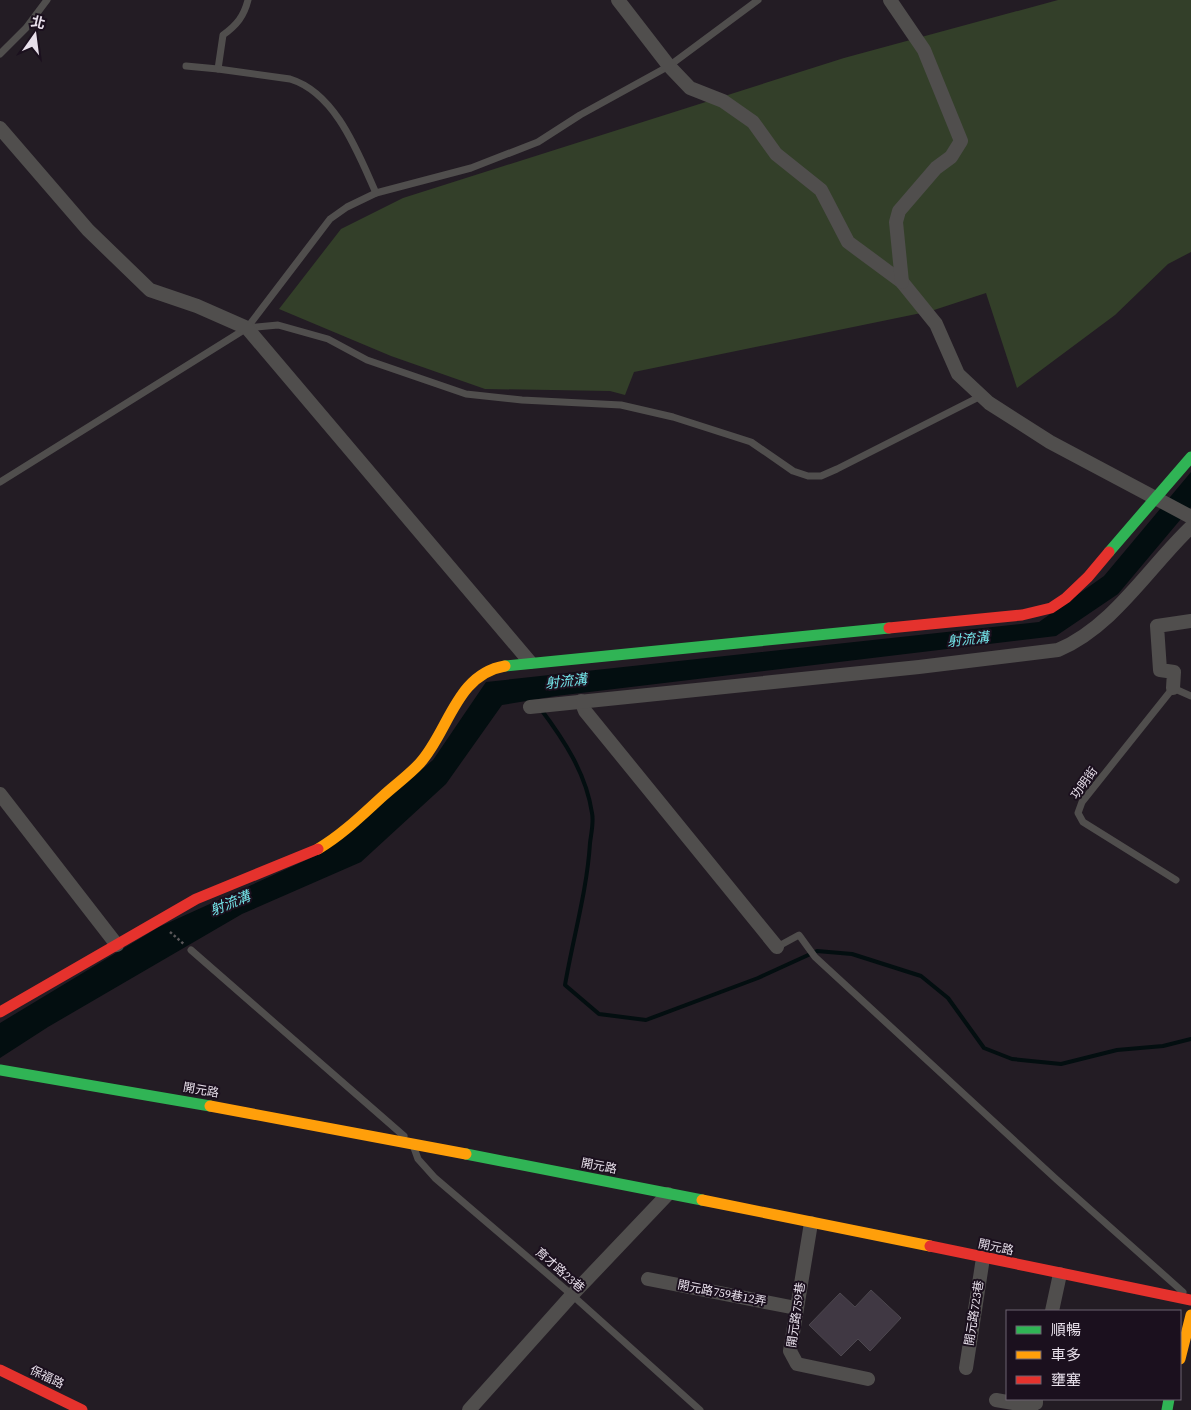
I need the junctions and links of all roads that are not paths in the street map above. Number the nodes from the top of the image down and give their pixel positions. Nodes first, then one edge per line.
1 (47, 0) edge
2 (248, 0) edge
3 (618, 0) edge
4 (758, 0) edge
5 (890, 0) edge
6 (0, 54) edge
7 (186, 66) dead end
8 (669, 66) junction
9 (218, 69) junction
10 (0, 128) edge
11 (376, 193) junction
12 (902, 282) junction
13 (247, 328) junction
14 (981, 396) junction
15 (1191, 457) edge
16 (0, 482) edge
17 (1160, 499) junction
18 (1191, 517) edge
19 (1191, 527) edge
20 (1191, 621) edge
21 (530, 662) junction
22 (1173, 688) junction
23 (1191, 696) edge
24 (581, 701) junction
25 (531, 706) dead end
26 (0, 794) edge
27 (1176, 880) dead end
28 (117, 945) junction
29 (776, 946) joint
30 (191, 950) road end
31 (0, 1012) edge
32 (2, 1071) edge
33 (412, 1144) junction
34 (668, 1194) junction
35 (811, 1223) junction
36 (983, 1258) junction
37 (1060, 1274) junction
38 (648, 1279) dead end
39 (572, 1295) junction
40 (1191, 1299) edge
41 (796, 1308) junction
42 (1052, 1310) edge
43 (1191, 1315) edge
44 (1181, 1354) edge
45 (966, 1368) dead end
46 (0, 1370) edge
47 (868, 1379) dead end
48 (996, 1400) dead end
49 (1036, 1400) edge
50 (75, 1408) edge
51 (469, 1410) edge
52 (700, 1410) edge

1 - 6 lane
2 - 9 lane
3 - 8 street
4 - 8 lane
5 - 12 street
7 - 9 lane
8 - 11 lane
8 - 12 street
9 - 11 lane
10 - 13 street
11 - 13 lane
12 - 14 street
13 - 14 lane
13 - 16 lane
13 - 21 street
14 - 17 street
15 - 17 street
17 - 18 street
17 - 21 street
19 - 24 street
20 - 22 street
21 - 28 street
22 - 23 lane
22 - 27 lane, 功明街
24 - 25 street
24 - 29 street
26 - 28 street
28 - 31 street
29 - 40 lane
30 - 33 lane
32 - 33 street, 開元路
33 - 34 street, 開元路
33 - 39 lane, 育才路23巷
34 - 35 street, 開元路
34 - 39 street
35 - 36 street, 開元路
35 - 41 street, 開元路759巷
36 - 37 street, 開元路
36 - 45 street, 開元路723巷
37 - 40 street, 開元路
37 - 42 street
38 - 41 street, 開元路759巷12弄
39 - 51 street
39 - 52 lane, 育才路23巷
41 - 47 street, 開元路759巷
43 - 44 street
46 - 50 street, 保福路
48 - 49 street

